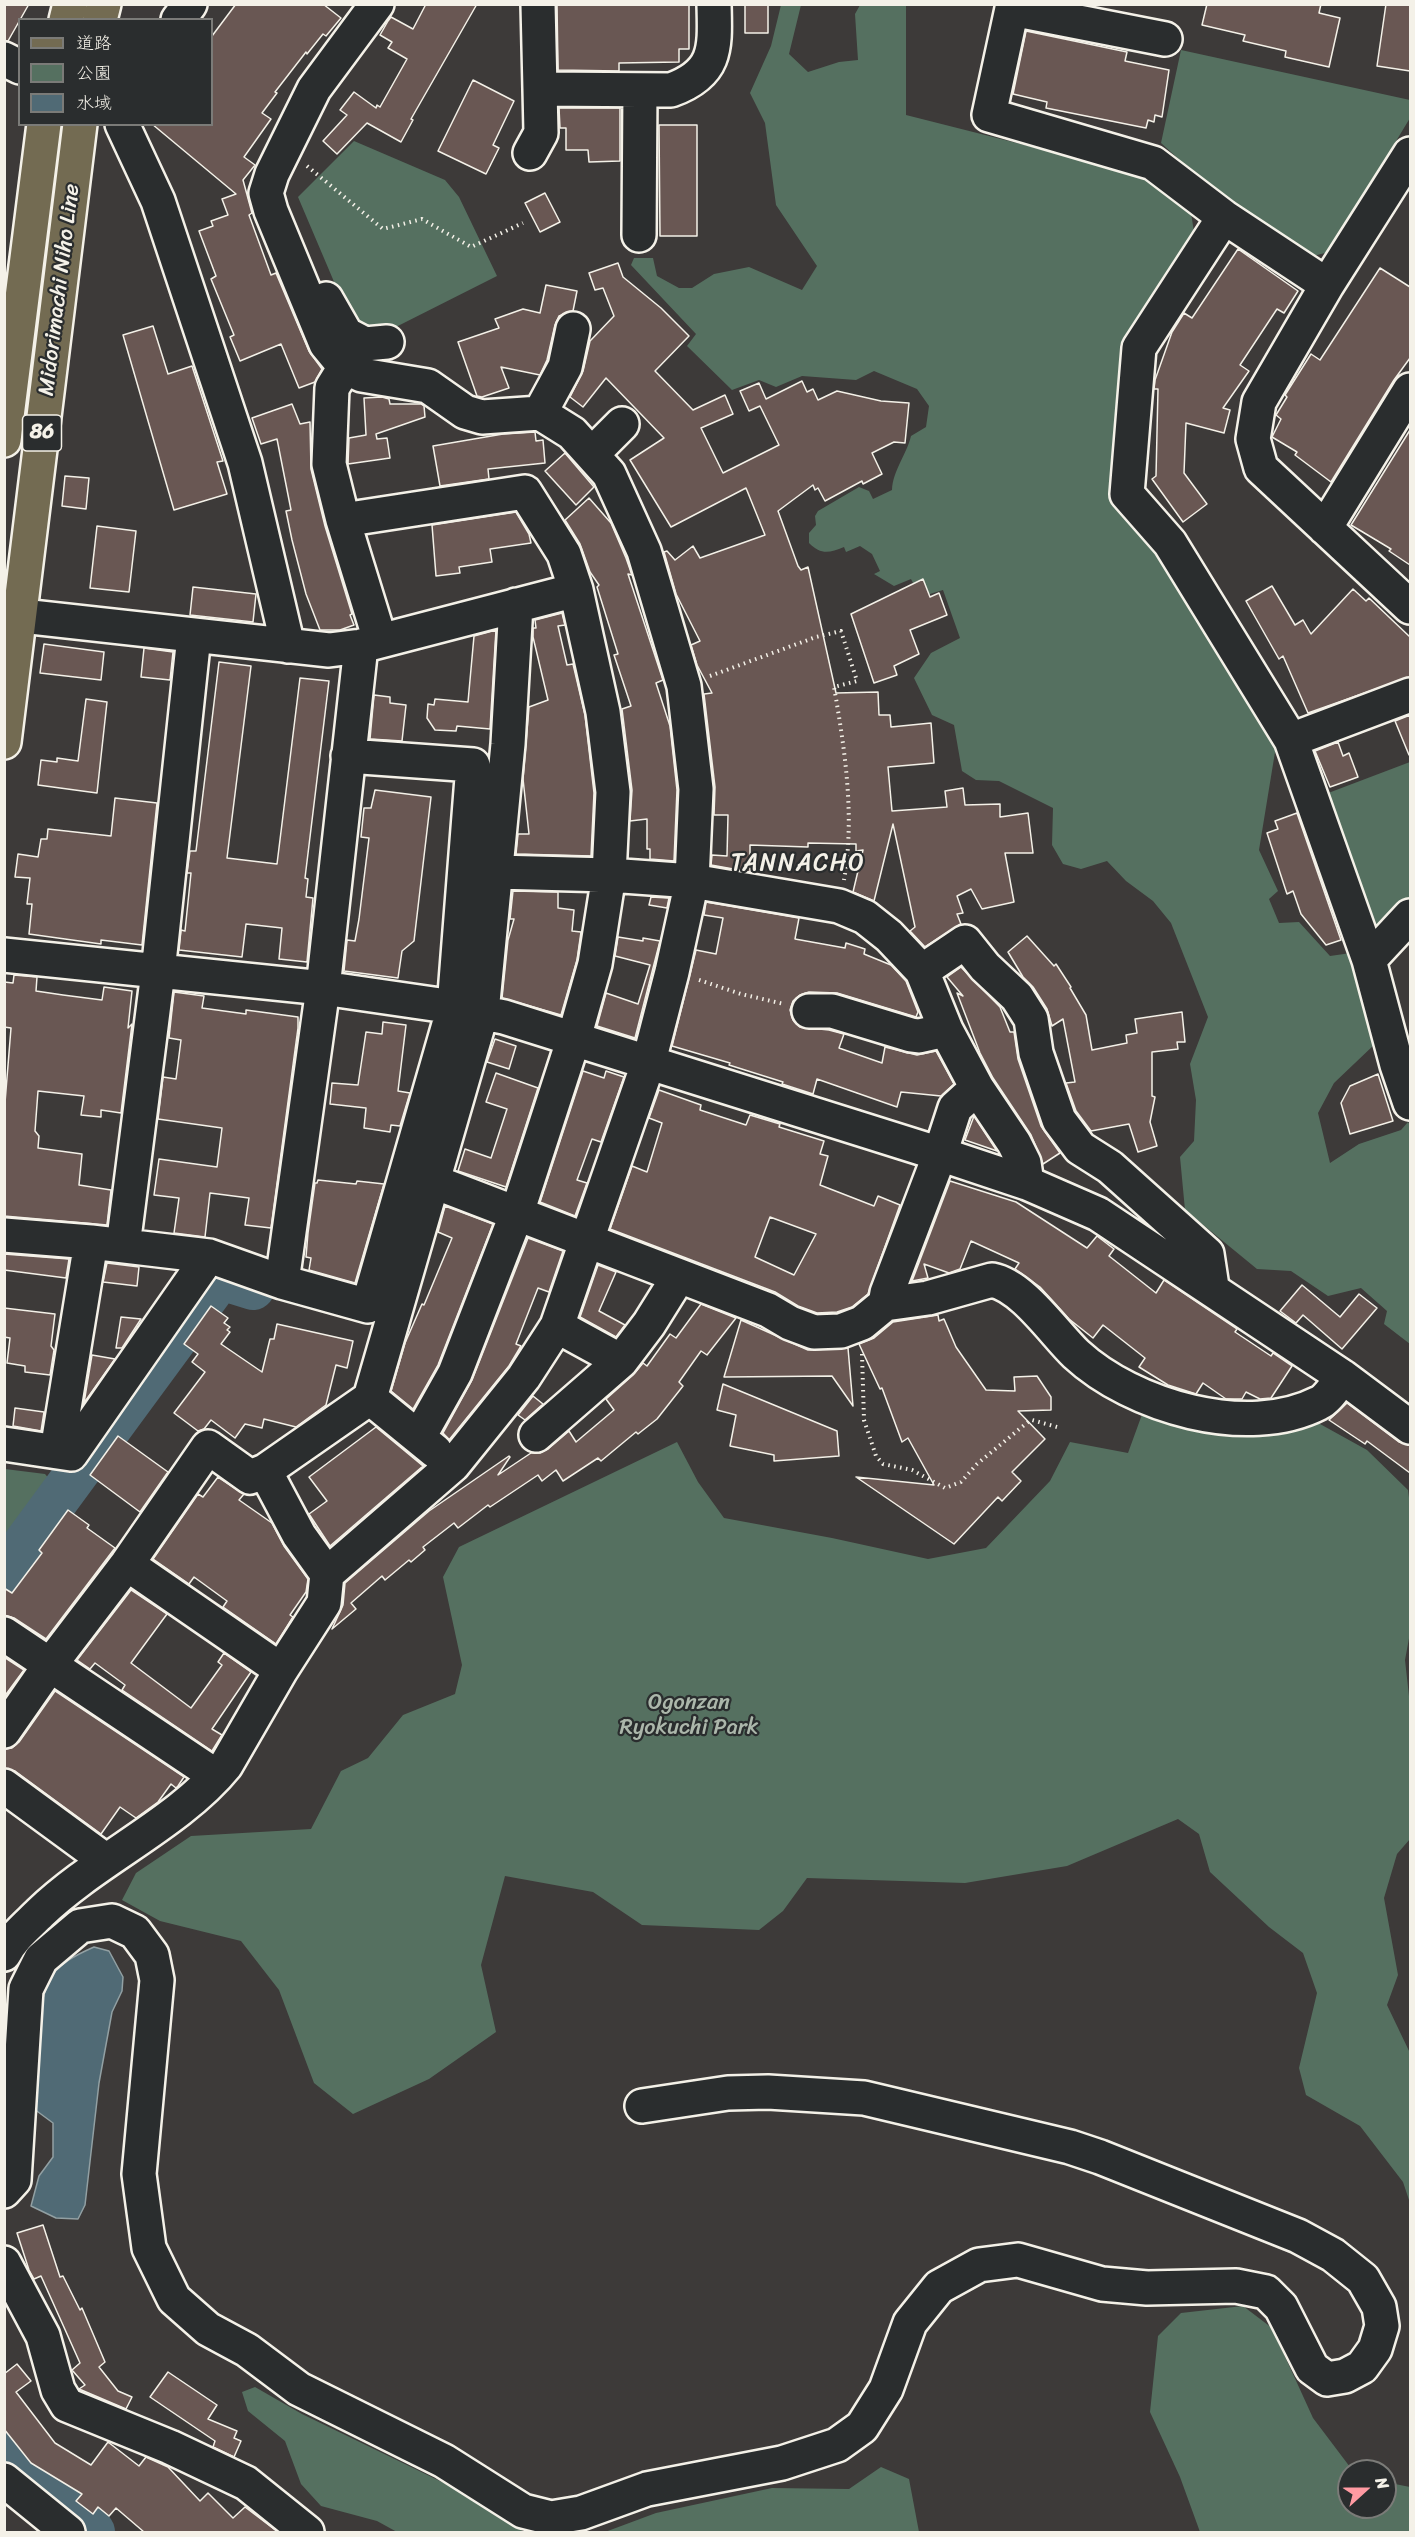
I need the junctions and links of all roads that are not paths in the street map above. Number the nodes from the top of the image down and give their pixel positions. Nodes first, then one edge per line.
1 (190, 4) edge
2 (377, 4) edge
3 (538, 4) edge
4 (714, 4) edge
5 (1013, 7) edge
6 (180, 18) edge
7 (1165, 39) dead end
8 (4, 59) edge
9 (18, 66) edge
10 (540, 88) junction
11 (640, 90) junction
12 (44, 126) edge
13 (80, 126) edge
14 (123, 126) edge
15 (530, 153) dead end
16 (1410, 154) edge
17 (278, 161) junction
18 (1224, 217) junction
19 (639, 235) dead end
20 (1327, 285) junction
21 (12, 315) edge
22 (573, 329) dead end
23 (387, 342) dead end
24 (345, 367) junction
25 (1410, 390) edge
26 (540, 414) junction
27 (622, 424) dead end
28 (4, 440) edge
29 (593, 453) junction
30 (343, 520) junction
31 (1325, 528) junction
32 (576, 590) junction
33 (516, 605) junction
34 (1410, 607) edge
35 (12, 614) edge
36 (194, 636) junction
37 (370, 643) junction
38 (288, 646) junction
39 (1410, 695) edge
40 (1291, 740) junction
41 (4, 742) edge
42 (348, 756) junction
43 (496, 872) junction
44 (609, 875) junction
45 (692, 881) junction
46 (1410, 916) edge
47 (4, 955) edge
48 (1369, 960) junction
49 (922, 971) junction
50 (158, 972) junction
51 (323, 988) junction
52 (468, 1010) junction
53 (809, 1011) road end
54 (946, 1029) junction
55 (574, 1038) junction
56 (649, 1061) junction
57 (977, 1088) junction
58 (1410, 1103) edge
59 (940, 1154) junction
60 (432, 1181) junction
61 (1028, 1183) junction
62 (517, 1213) junction
63 (4, 1235) edge
64 (588, 1240) junction
65 (91, 1242) junction
66 (123, 1246) junction
67 (209, 1256) junction
68 (679, 1276) junction
69 (282, 1282) junction
70 (1212, 1287) junction
71 (874, 1314) junction
72 (557, 1326) junction
73 (621, 1361) junction
74 (1343, 1377) junction
75 (370, 1398) junction
76 (1410, 1427) edge
77 (536, 1435) dead end
78 (418, 1437) junction
79 (4, 1444) edge
80 (57, 1451) junction
81 (453, 1466) junction
82 (265, 1471) junction
83 (127, 1564) junction
84 (327, 1574) junction
85 (4, 1634) edge
86 (50, 1665) junction
87 (281, 1670) junction
88 (4, 1731) edge
89 (216, 1776) junction
90 (4, 1786) edge
91 (105, 1860) junction
92 (4, 1954) edge
93 (642, 2106) dead end
94 (4, 2191) edge
95 (4, 2263) edge
96 (4, 2480) edge
97 (68, 2532) edge
98 (307, 2532) edge

1 - 6 street
2 - 17 street
3 - 10 street
4 - 11 street
5 - 7 street
5 - 18 street
8 - 9 street
10 - 11 street
10 - 15 street
11 - 19 street
12 - 21 main road, Midorimachi Niho Line / 86
13 - 35 main road, Midorimachi Niho Line / 86
14 - 38 street
16 - 20 street
17 - 23 street
17 - 24 street
18 - 20 street
18 - 40 street
20 - 31 street
21 - 28 main road, Midorimachi Niho Line / 86
22 - 26 street
24 - 26 street
24 - 30 street
25 - 31 street
26 - 29 street
27 - 29 street
29 - 45 street
30 - 32 street
30 - 37 street
31 - 34 street
32 - 33 street
32 - 44 street
33 - 37 street
33 - 43 street
35 - 36 street
35 - 41 main road, Midorimachi Niho Line / 86
36 - 38 street
36 - 50 street
37 - 38 street
37 - 42 street
39 - 40 street
40 - 48 street
42 - 51 street
42 - 52 street
43 - 44 street
43 - 52 street
44 - 45 street
44 - 55 street
45 - 49 street
45 - 56 street
46 - 48 street
47 - 50 street
48 - 58 street
49 - 54 street
49 - 70 street
50 - 51 street
50 - 66 street
51 - 52 street
51 - 69 street
52 - 55 street
52 - 60 street
52 - 69 street
53 - 54 street
54 - 57 street
55 - 56 street
55 - 62 street
56 - 59 street
56 - 64 street
57 - 59 street
57 - 61 street
59 - 61 street
59 - 71 street
60 - 62 street
60 - 75 street
61 - 70 street
62 - 64 street
62 - 78 street
63 - 65 street
64 - 68 street
64 - 72 street
65 - 66 street
65 - 80 street
66 - 67 street
67 - 69 street
67 - 80 street
68 - 71 street
68 - 73 street
70 - 74 street
71 - 74 street
72 - 73 street
72 - 81 street
73 - 77 street
74 - 76 street
75 - 78 street
75 - 82 street
78 - 81 street
79 - 80 street
81 - 84 street
82 - 83 street
82 - 84 street
83 - 86 street
83 - 87 street
84 - 87 street
85 - 86 street
86 - 88 street
86 - 89 street
87 - 89 street
89 - 91 street
90 - 91 street
91 - 92 street
93 - 94 street
95 - 98 street
96 - 97 street

